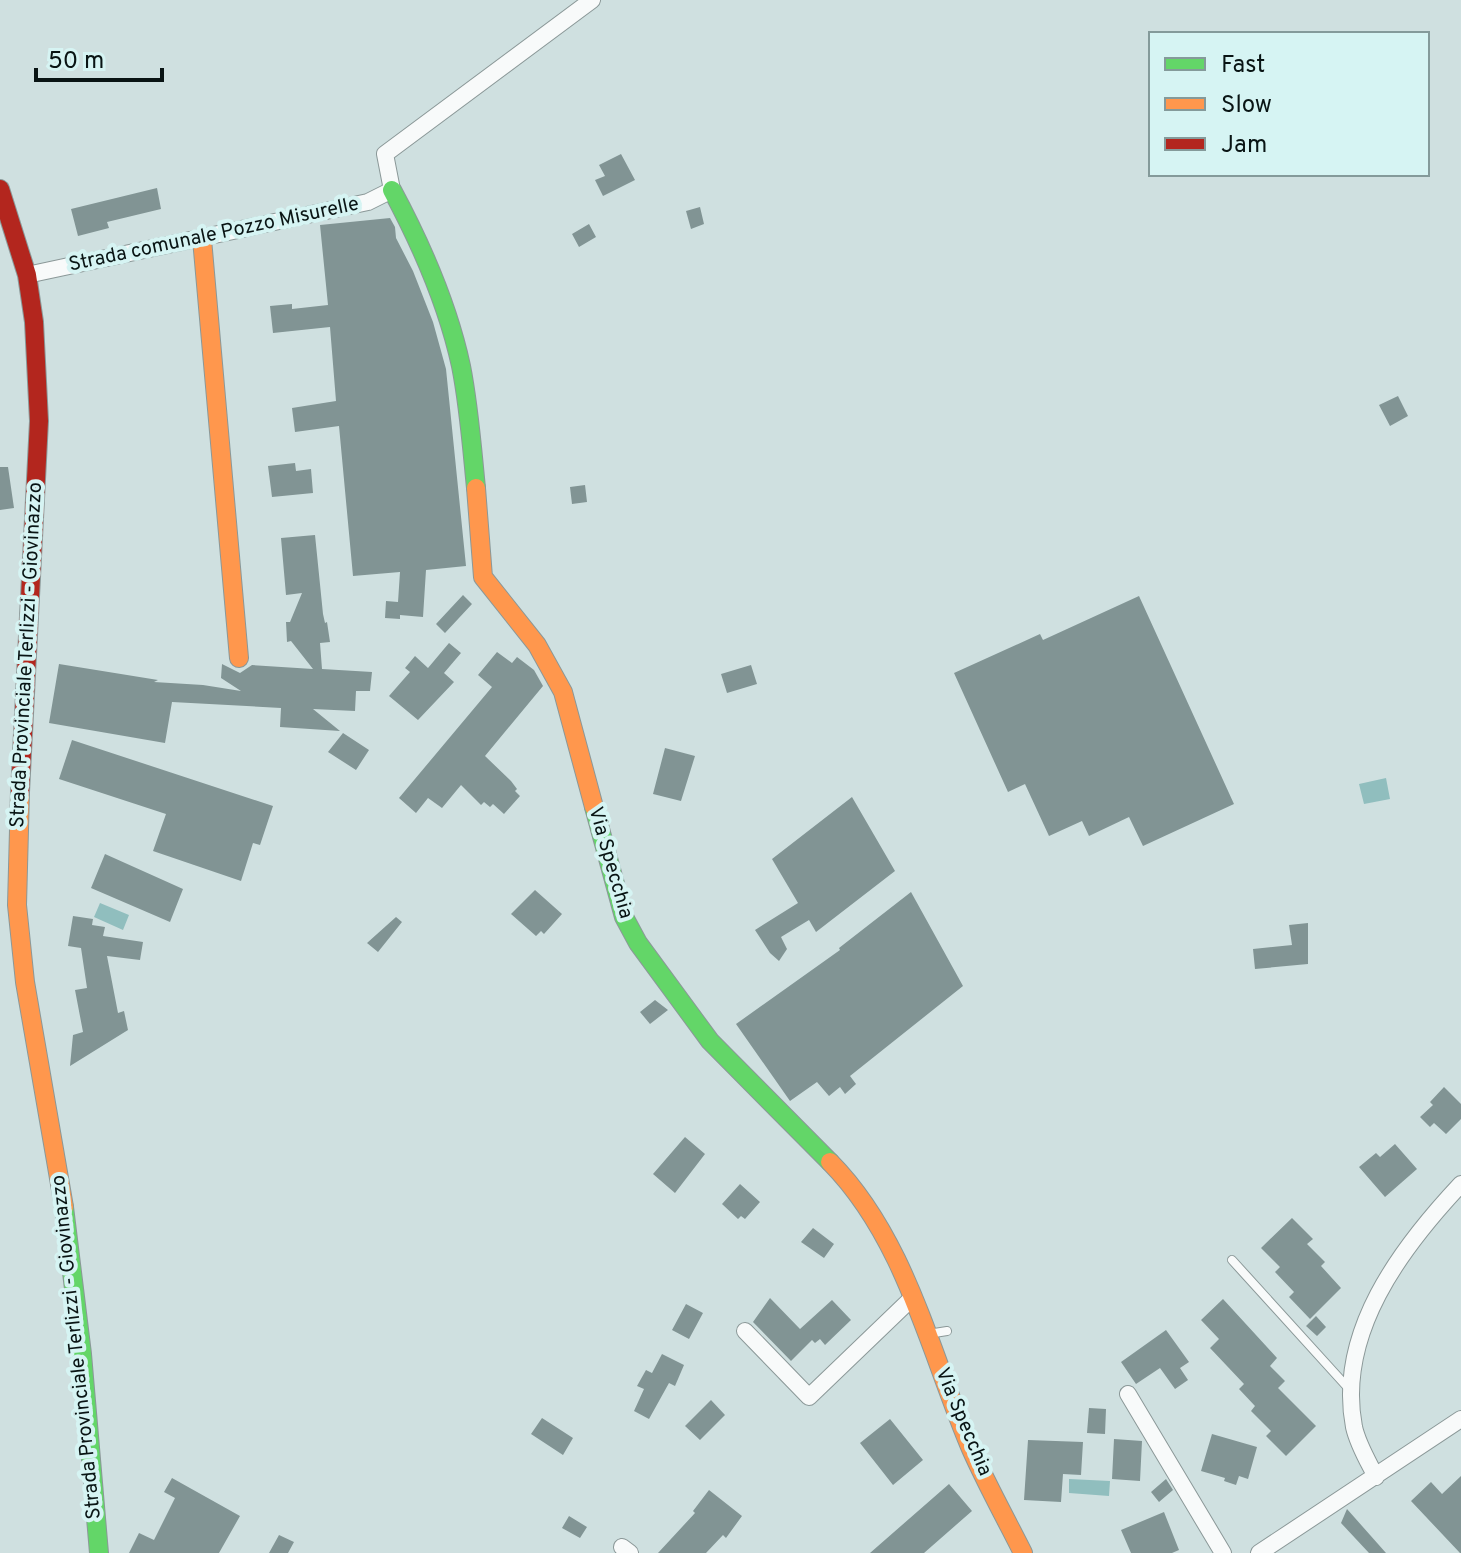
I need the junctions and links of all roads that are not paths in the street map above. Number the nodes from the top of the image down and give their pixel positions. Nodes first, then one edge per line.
1 (592, 0) edge
2 (0, 189) edge
3 (392, 190) junction
4 (202, 239) junction
5 (27, 275) junction
6 (239, 658) dead end
7 (1461, 1184) edge
8 (1232, 1260) dead end
9 (911, 1299) junction
10 (745, 1331) dead end
11 (947, 1331) dead end
12 (927, 1335) junction
13 (1350, 1391) junction
14 (1128, 1394) dead end
15 (1461, 1419) edge
16 (1376, 1477) junction
17 (99, 1553) edge
18 (1023, 1553) edge
19 (1223, 1553) edge
20 (1259, 1553) edge

1 - 3 street
2 - 5 street, Strada Provinciale Terlizzi - Giovinazzo
3 - 4 street, Strada comunale Pozzo Misurelle
3 - 9 street, Via Specchia
4 - 5 street, Strada comunale Pozzo Misurelle
4 - 6 street
5 - 17 street, Strada Provinciale Terlizzi - Giovinazzo
7 - 13 street
8 - 13 lane
9 - 10 street
9 - 12 street, Via Specchia
11 - 12 lane
12 - 18 street, Via Specchia
13 - 16 street
14 - 19 street
15 - 16 street
16 - 20 street

